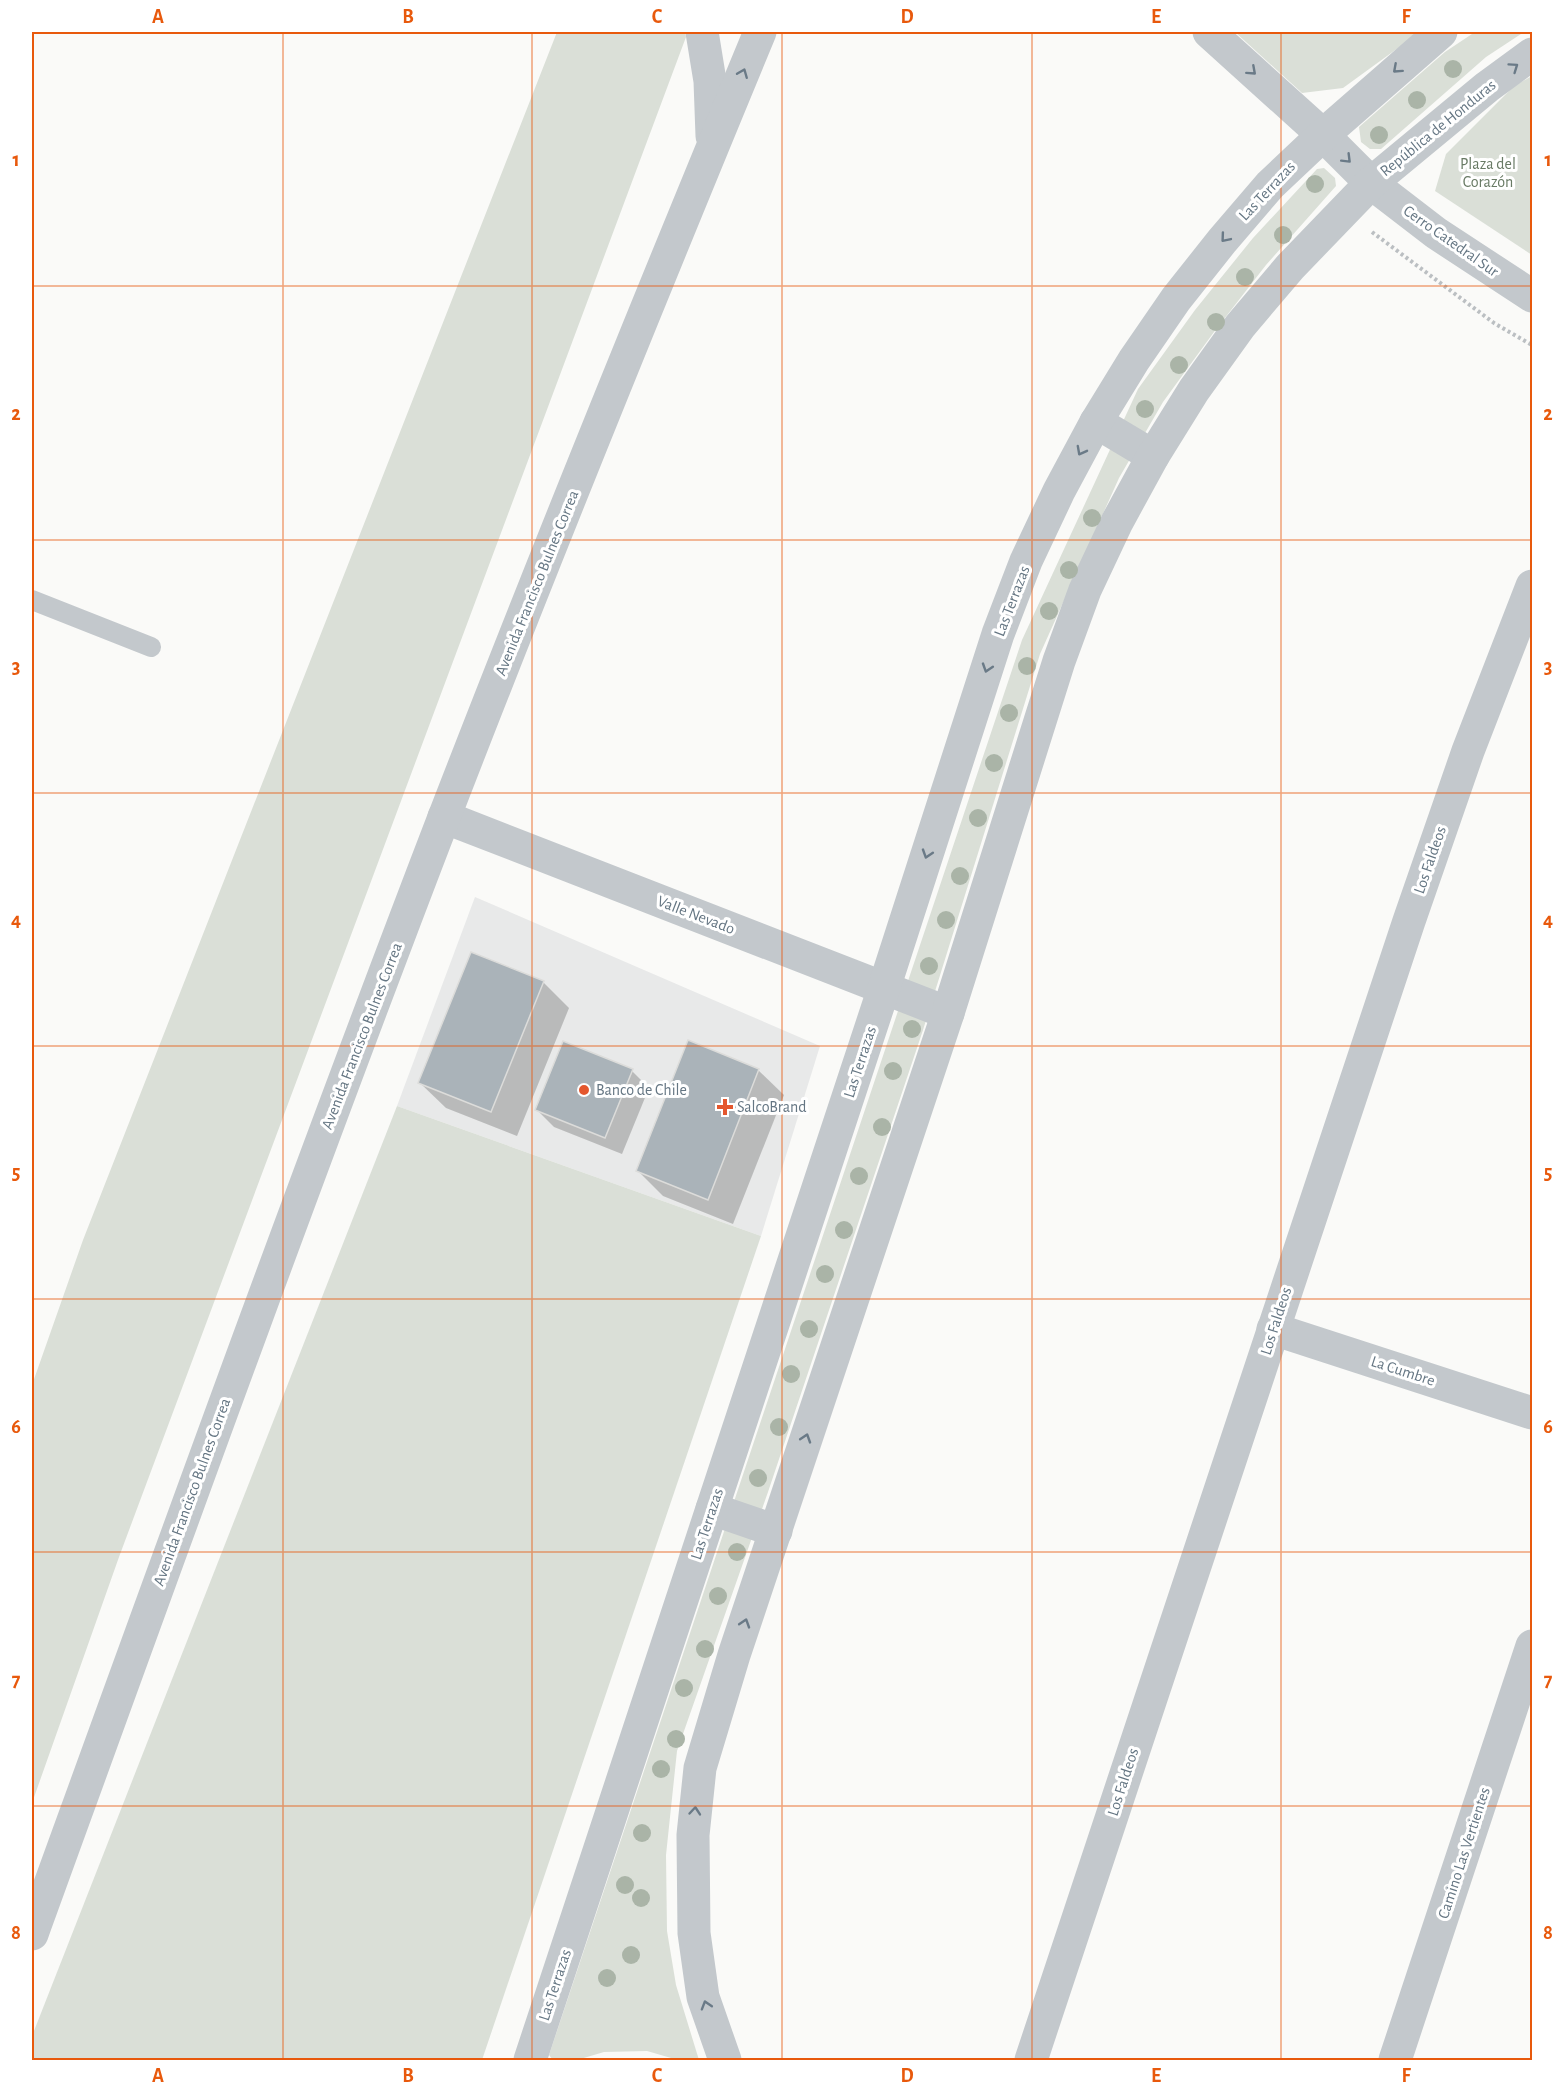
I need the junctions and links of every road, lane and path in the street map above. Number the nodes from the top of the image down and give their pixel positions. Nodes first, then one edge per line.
1 (702, 32) edge
2 (760, 32) edge
3 (1209, 32) edge
4 (1441, 32) edge
5 (1533, 54) edge
6 (1323, 135) junction
7 (712, 146) junction
8 (1371, 183) junction
9 (1343, 210) junction
10 (1533, 296) edge
11 (1533, 345) edge
12 (1096, 422) junction
13 (1153, 456) junction
14 (1533, 586) edge
15 (32, 600) edge
16 (151, 647) dead end
17 (444, 817) junction
18 (884, 988) junction
19 (948, 1013) junction
20 (1273, 1329) junction
21 (1533, 1413) edge
22 (712, 1509) junction
23 (776, 1531) junction
24 (1533, 1646) edge
25 (32, 1934) edge
26 (530, 2061) edge
27 (725, 2061) edge
28 (1031, 2061) edge
29 (1395, 2061) edge

1 - 7 street, Avenida Francisco Bulnes Correa
7 -> 2 street, Avenida Francisco Bulnes Correa
3 -> 6 street, República de Honduras
4 -> 6 street
8 -> 5 street, República de Honduras
6 -> 8 street, República de Honduras
6 -> 12 street, Las Terrazas
7 - 17 street, Avenida Francisco Bulnes Correa
8 - 9 street
8 - 10 street, Cerro Catedral Sur
9 - 11 path
9 - 13 street
12 - 13 street
12 -> 18 street, Las Terrazas
13 - 19 street
14 - 20 street, Los Faldeos
15 - 16 lane
17 - 18 street, Valle Nevado
17 - 25 street, Avenida Francisco Bulnes Correa
18 - 19 street, Valle Nevado
18 - 22 street, Las Terrazas
23 -> 19 street
20 - 21 street, La Cumbre
20 - 28 street, Los Faldeos
22 - 23 street
22 - 26 street, Las Terrazas
27 -> 23 street
24 - 29 street, Camino Las Vertientes

